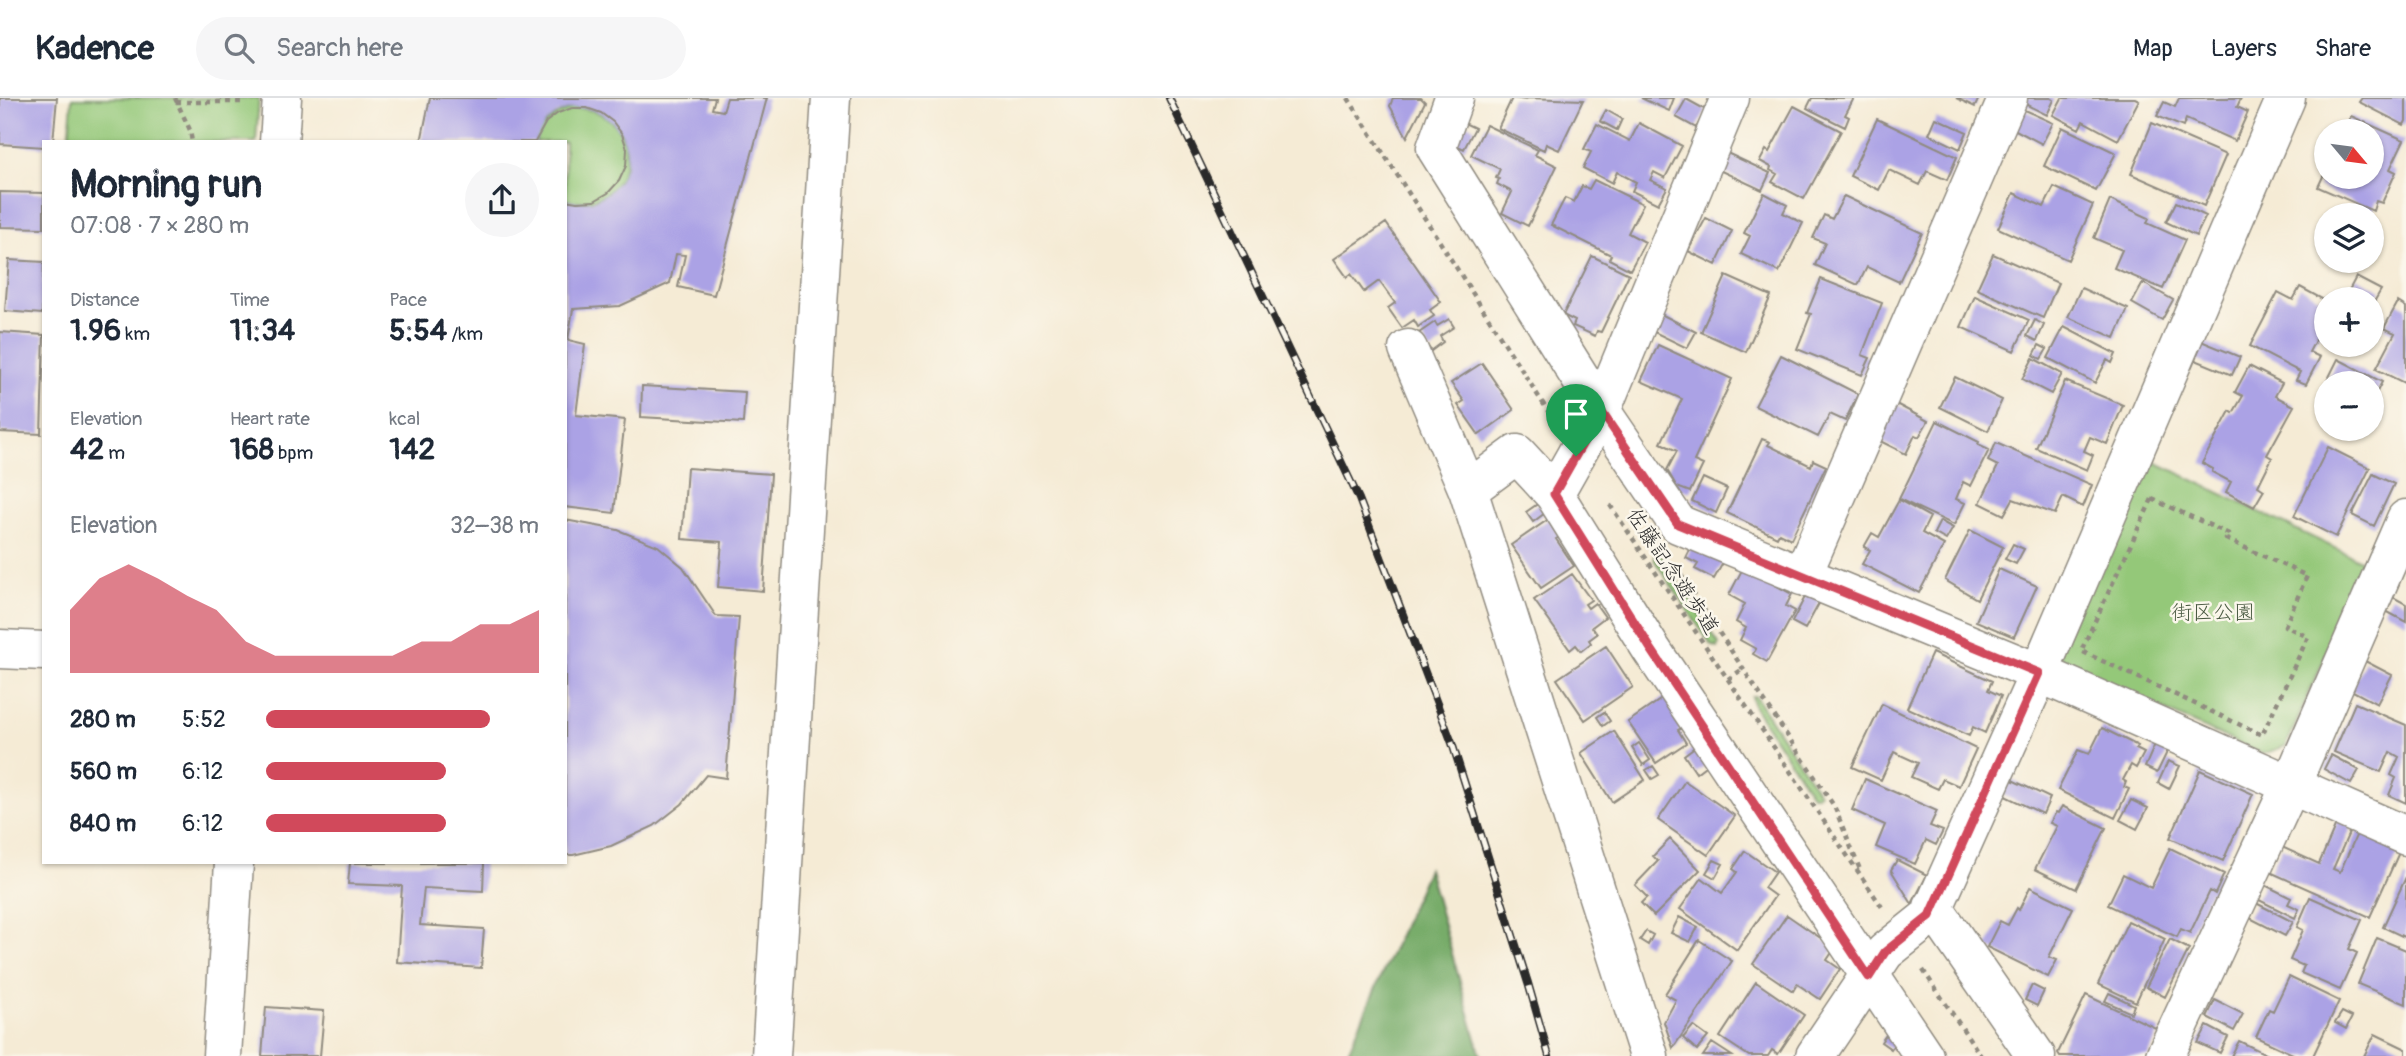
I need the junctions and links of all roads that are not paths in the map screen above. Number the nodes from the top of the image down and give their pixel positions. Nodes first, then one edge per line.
1 (831, 98) edge
2 (1454, 98) edge
3 (1730, 98) edge
4 (2008, 98) edge
5 (2286, 98) edge
6 (263, 100) edge
7 (278, 140) edge
8 (1408, 349) dead end
9 (1601, 411) junction
10 (1468, 490) junction
11 (1554, 494) junction
12 (2406, 519) edge
13 (1802, 576) junction
14 (0, 649) edge
15 (42, 652) edge
16 (2039, 673) junction
17 (2290, 787) junction
18 (2406, 836) edge
19 (234, 864) edge
20 (1933, 907) junction
21 (1869, 977) junction
22 (222, 1056) edge
23 (771, 1056) edge
24 (1649, 1056) edge
25 (1815, 1056) edge
26 (1924, 1056) edge
27 (2036, 1056) edge
28 (2165, 1056) edge

1 - 23 street
2 - 9 street
3 - 9 street
4 - 13 street
5 - 16 street
6 - 7 street
8 - 10 street
9 - 11 street
9 - 13 street
10 - 11 street
10 - 24 street
11 - 21 street
12 - 17 street
13 - 16 street
14 - 15 street
16 - 17 street
16 - 20 street
17 - 18 street
17 - 28 street
19 - 22 street
20 - 21 street
20 - 27 street
21 - 25 street
21 - 26 street

